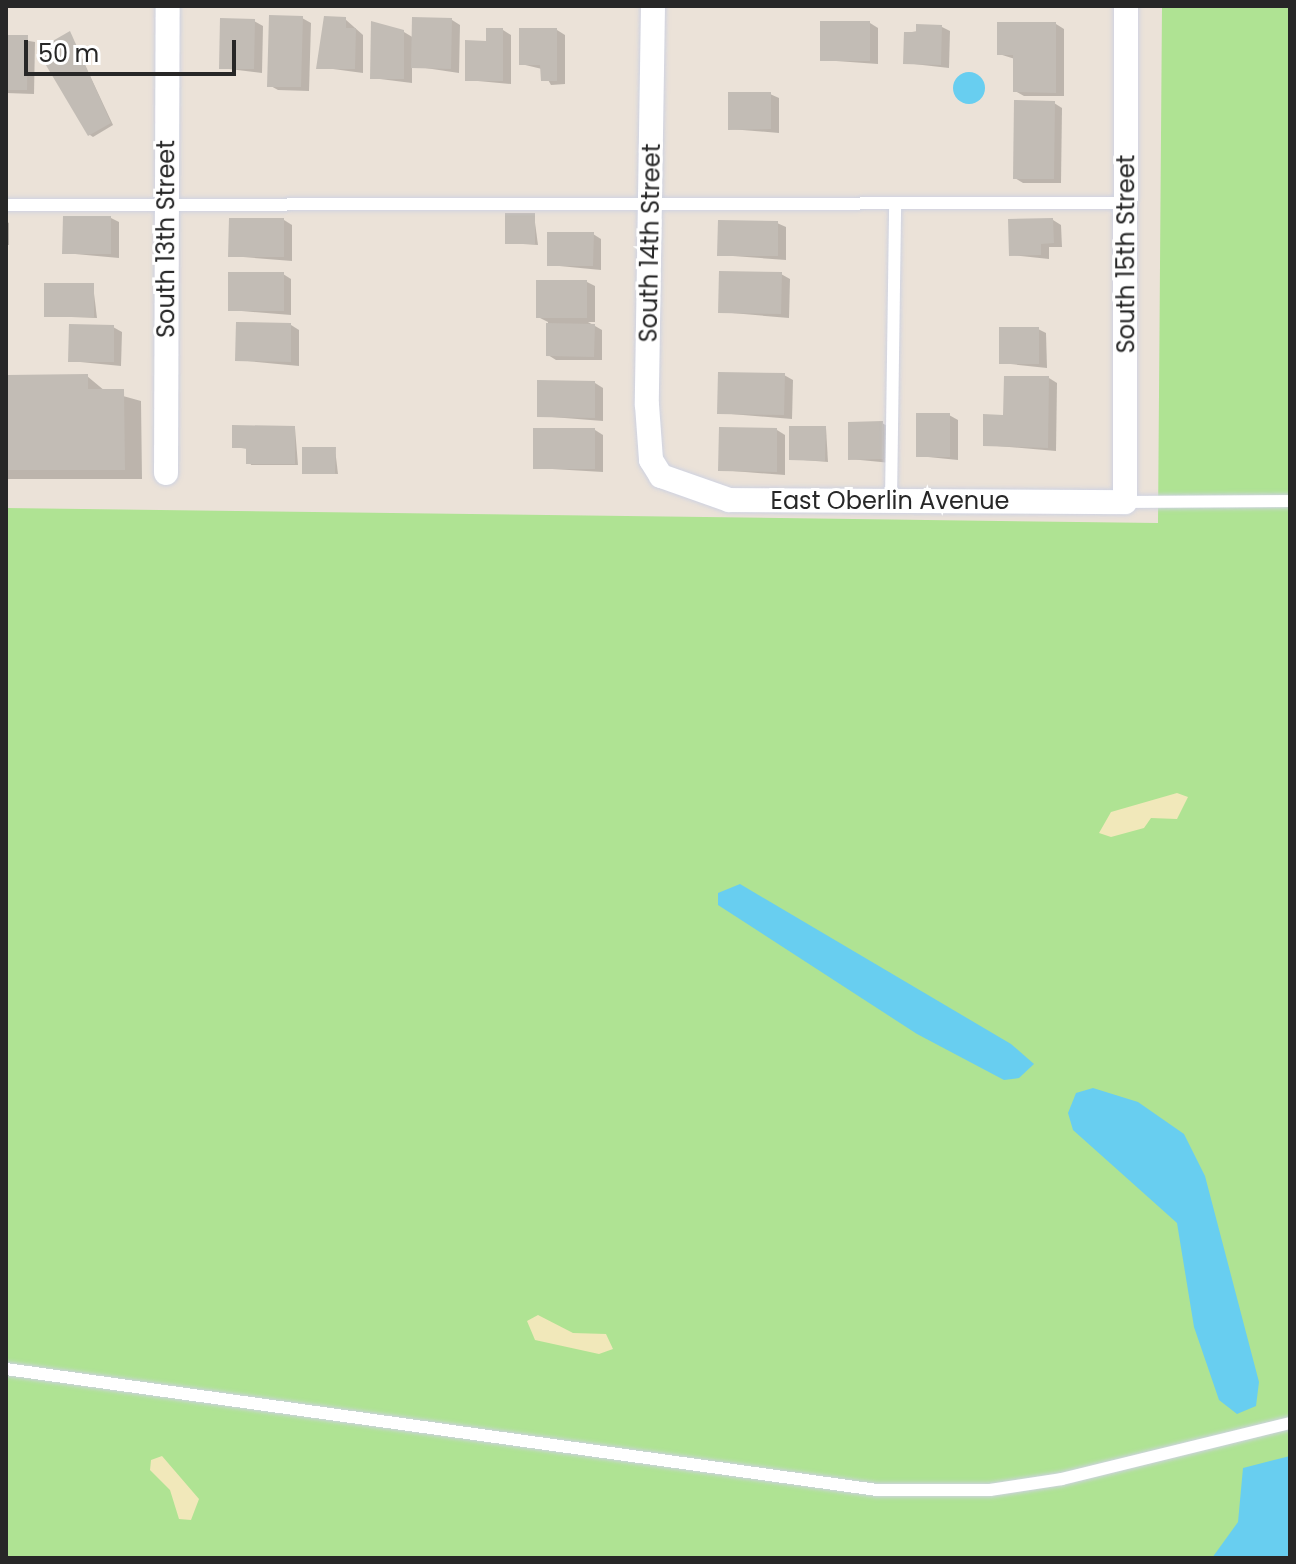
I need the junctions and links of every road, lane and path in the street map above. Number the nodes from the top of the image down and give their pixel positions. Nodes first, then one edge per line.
1 (168, 6) edge
2 (653, 6) edge
3 (1126, 6) edge
4 (650, 201) junction
5 (1126, 203) junction
6 (6, 205) edge
7 (165, 205) junction
8 (895, 205) junction
9 (166, 473) dead end
10 (661, 476) joint
11 (891, 501) junction
12 (1290, 501) edge
13 (1125, 502) junction
14 (6, 1369) edge
15 (1290, 1423) edge

1 - 7 street, South 13th Street
2 - 4 street, South 14th Street
3 - 5 street, South 15th Street
4 - 7 lane
4 - 8 lane
4 - 10 street, South 14th Street
5 - 8 lane
5 - 13 street, South 15th Street
6 - 7 lane
7 - 9 street, South 13th Street
8 - 11 lane
10 - 11 street, East Oberlin Avenue
11 - 13 street, East Oberlin Avenue
12 - 13 lane
14 - 15 lane

